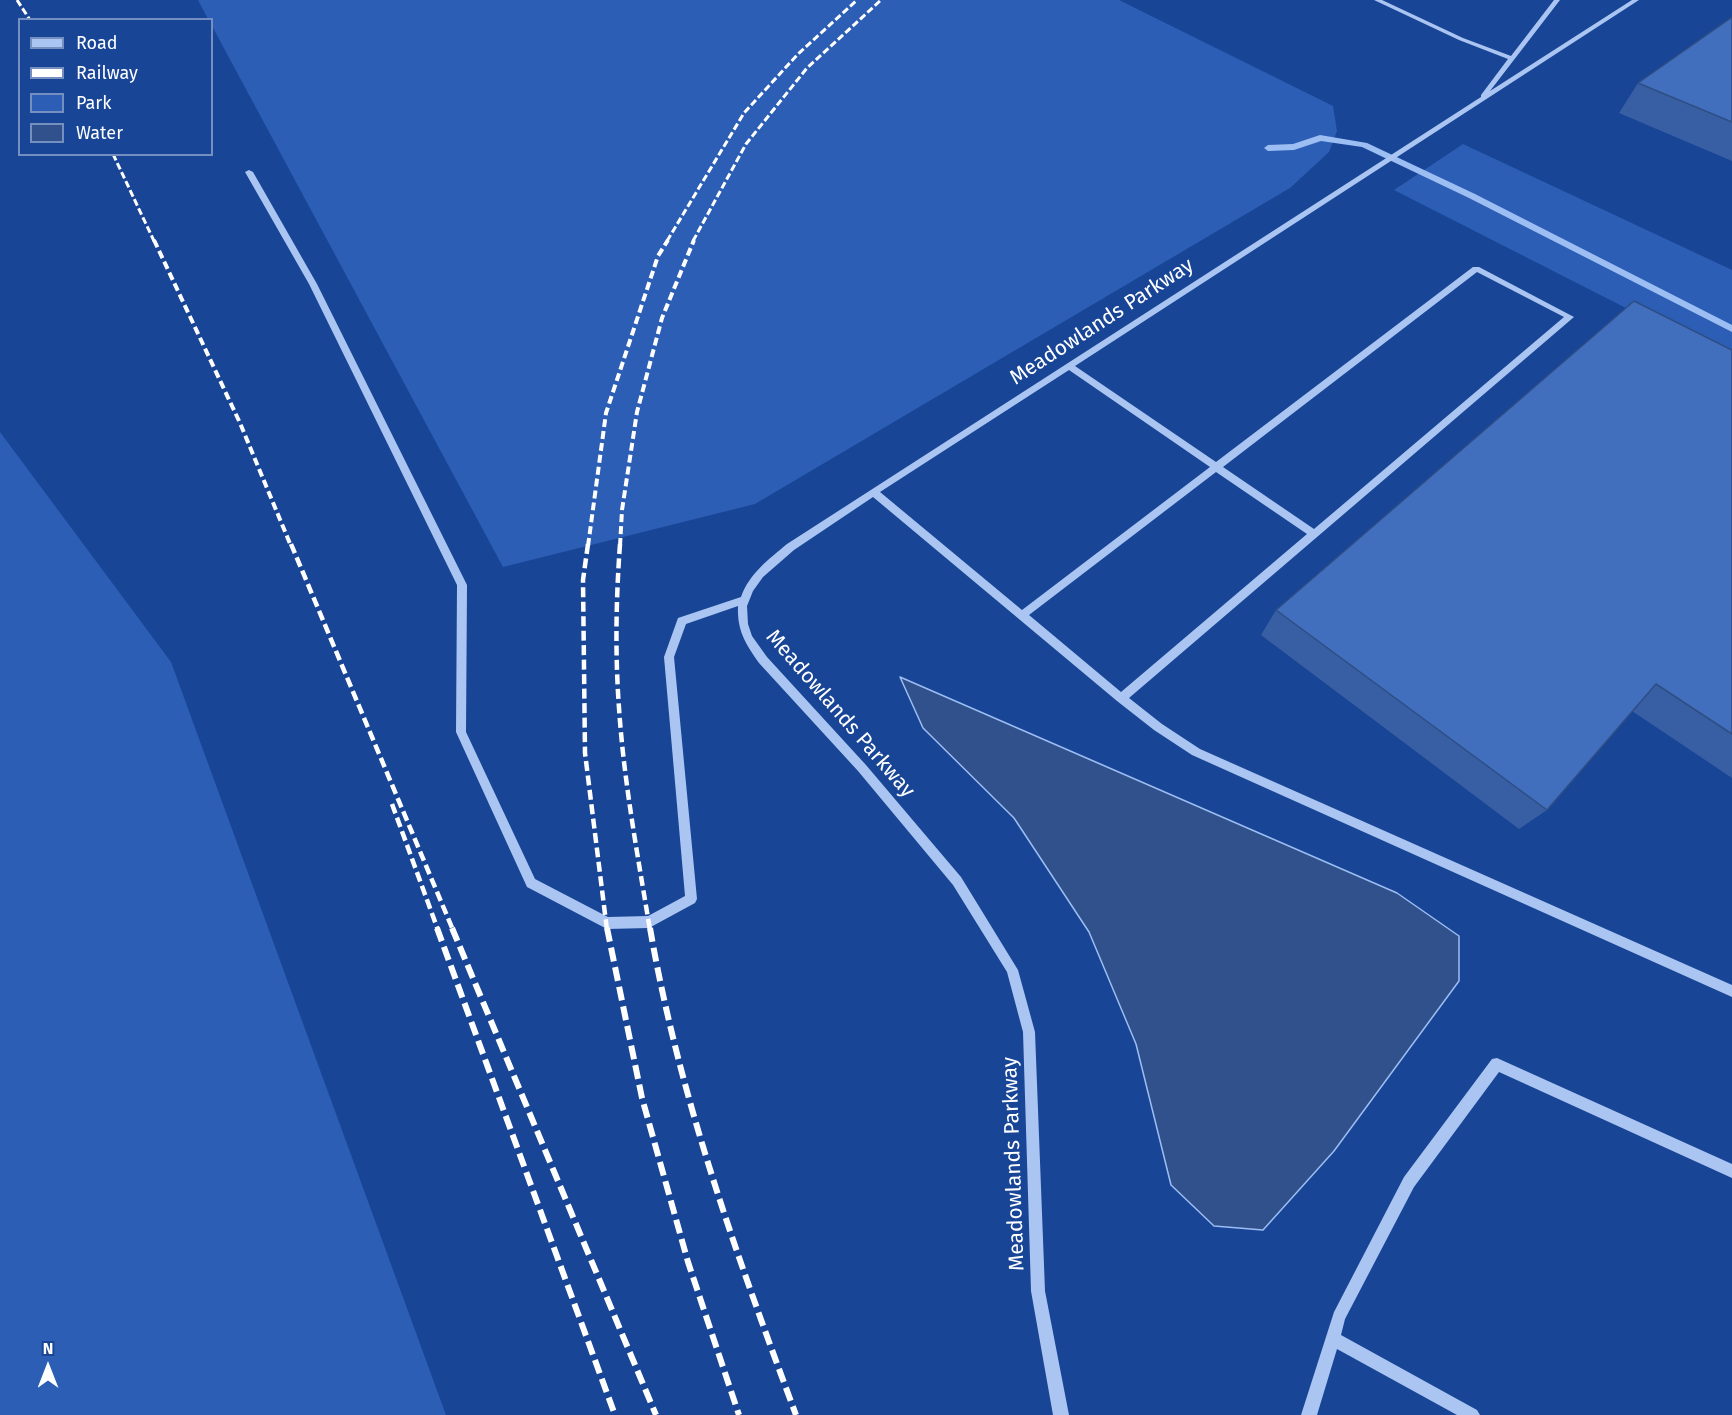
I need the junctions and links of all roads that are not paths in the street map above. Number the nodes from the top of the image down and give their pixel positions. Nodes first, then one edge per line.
1 (1377, 0) edge
2 (1557, 0) edge
3 (1636, 0) edge
4 (1511, 58) junction
5 (1477, 104) junction
6 (249, 172) dead end
7 (1069, 366) junction
8 (1216, 467) junction
9 (874, 492) junction
10 (1314, 534) junction
11 (743, 600) junction
12 (1022, 615) junction
13 (1121, 698) junction
14 (1732, 991) edge
15 (1732, 1172) edge
16 (1333, 1339) junction
17 (1061, 1415) edge
18 (1309, 1415) edge
19 (1472, 1415) edge

1 - 4 street
2 - 4 street, Meadowlands Parkway
3 - 5 street, Meadowlands Parkway
4 - 5 street, Meadowlands Parkway
5 - 7 street, Meadowlands Parkway
6 - 11 street
7 - 8 street
7 - 9 street, Meadowlands Parkway
8 - 10 street
8 - 10 street
8 - 12 street
9 - 11 street, Meadowlands Parkway
9 - 12 street
10 - 13 street
11 - 17 street, Meadowlands Parkway
12 - 13 street
13 - 14 street
15 - 16 street
16 - 18 street
16 - 19 street

